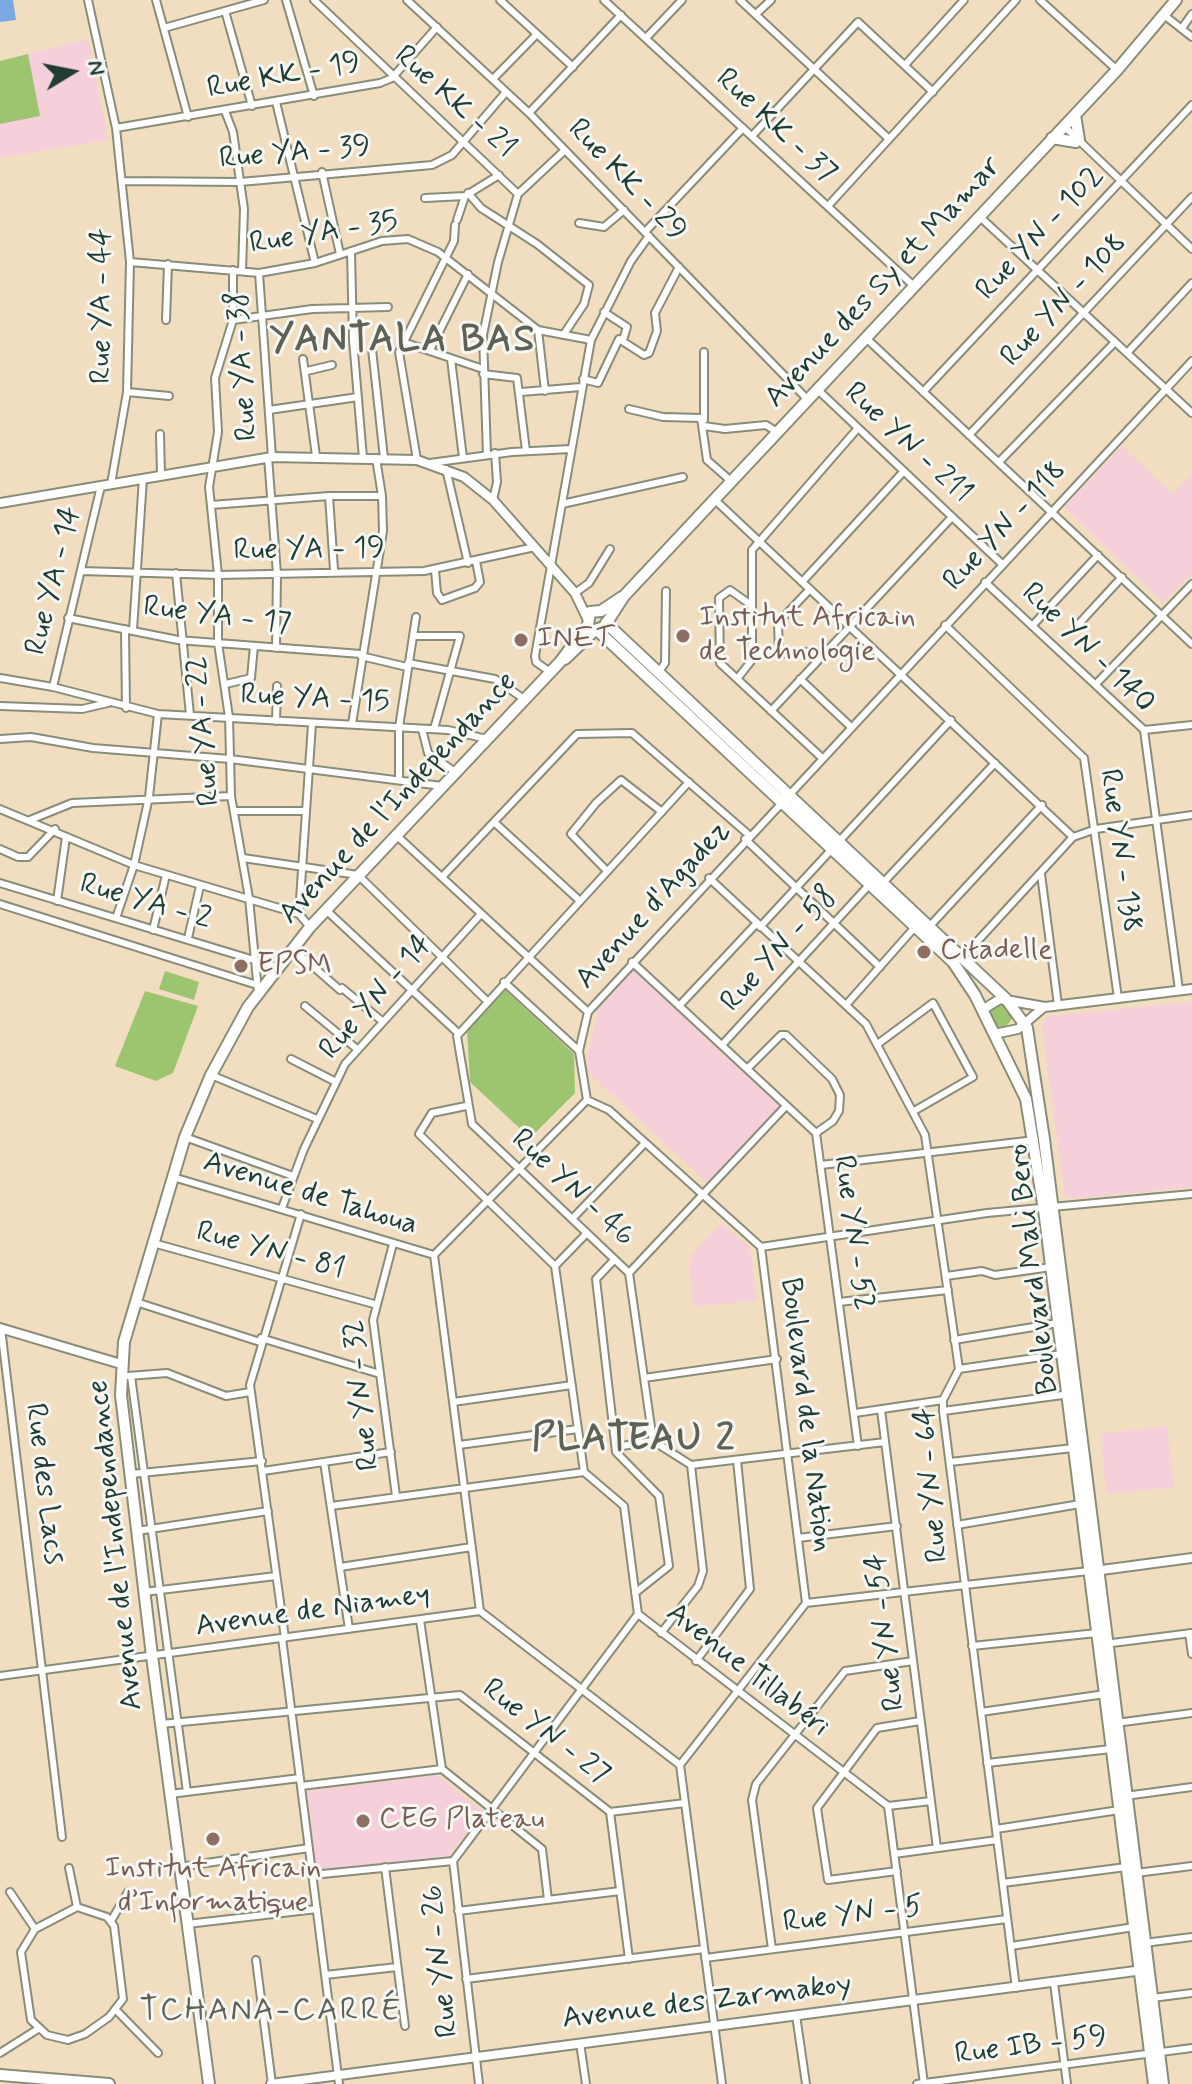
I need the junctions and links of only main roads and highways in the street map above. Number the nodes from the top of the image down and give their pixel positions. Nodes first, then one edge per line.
1 (1176, 0) edge
2 (1075, 115) junction
3 (1052, 138) junction
4 (597, 621) junction
5 (959, 961) junction
6 (1048, 1209) junction
7 (1071, 1394) junction
8 (1093, 1571) junction
9 (1103, 1644) junction
10 (1113, 1723) junction
11 (1122, 1796) junction
12 (1130, 1871) junction
13 (1140, 1943) junction
14 (1155, 2053) junction
15 (0, 2075) edge
16 (48, 2082) edge
17 (105, 2084) edge
18 (209, 2084) edge
19 (1154, 2084) edge
20 (1163, 2084) edge

1 - 2 main road, Avenue des Sy et Mamar
2 - 3 main road, Avenue des Sy et Mamar
2 - 3 main road
3 - 4 main road, Avenue des Sy et Mamar
4 - 5 main road, Boulevard Mali Bero
4 - 18 main road, Avenue de l'Independance
5 - 6 main road, Boulevard Mali Bero
5 - 6 main road, Boulevard Mali Bero
6 - 7 main road, Boulevard Mali Bero
6 - 7 main road, Boulevard Mali Bero
7 - 8 main road, Boulevard Mali Bero
7 - 8 main road, Boulevard Mali Bero
8 - 9 main road, Boulevard Mali Bero
8 - 9 main road, Boulevard Mali Bero
9 - 10 main road, Boulevard Mali Bero
9 - 10 main road, Boulevard Mali Bero
10 - 11 main road, Boulevard Mali Bero
10 - 11 main road, Boulevard Mali Bero
11 - 12 main road, Boulevard Mali Bero
11 - 12 main road, Boulevard Mali Bero
12 - 13 main road, Boulevard Mali Bero
12 - 13 main road, Boulevard Mali Bero
13 - 14 main road, Boulevard Mali Bero
14 - 19 main road, Boulevard Mali Bero
14 - 20 main road, Boulevard Mali Bero
15 - 16 main road
16 - 17 main road

